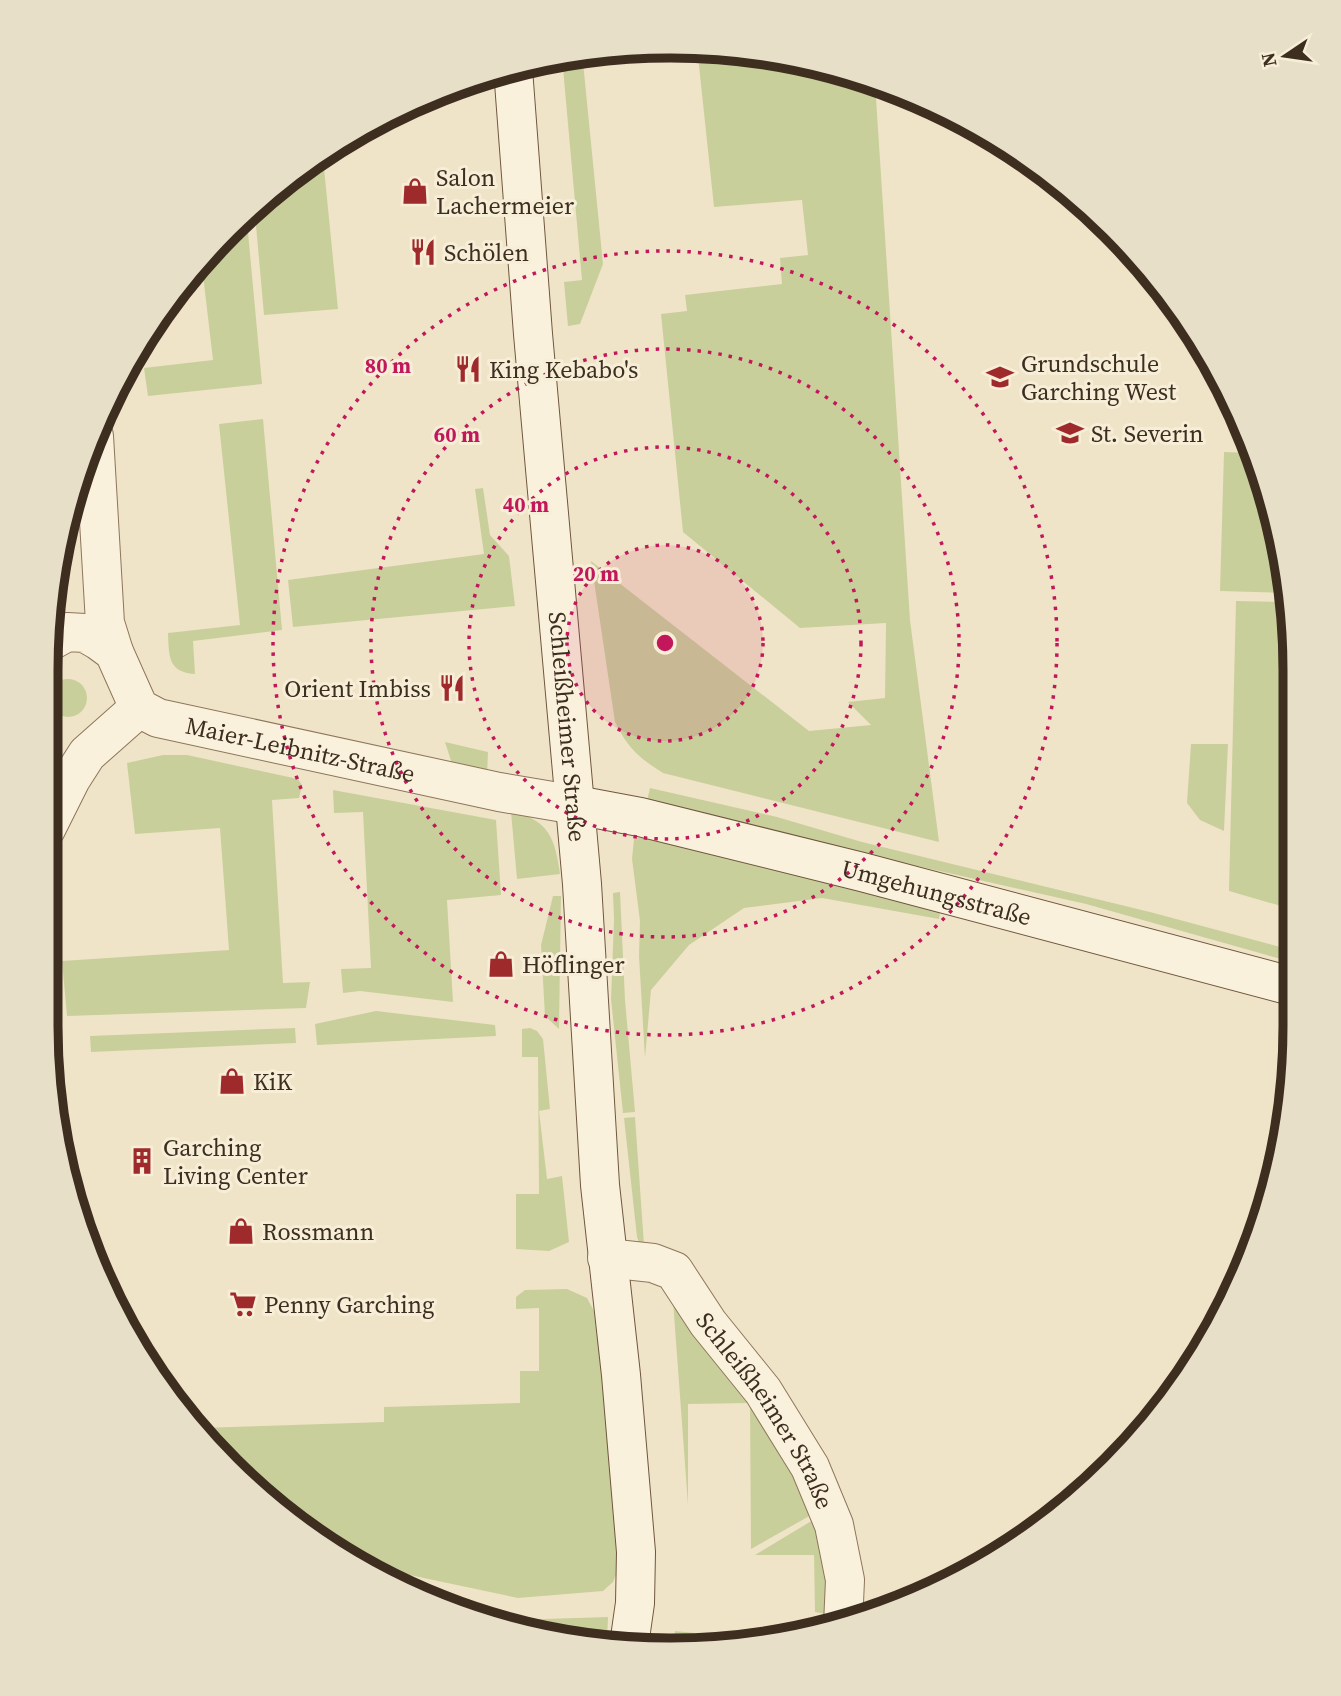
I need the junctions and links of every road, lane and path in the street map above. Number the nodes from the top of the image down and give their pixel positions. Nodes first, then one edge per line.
1 (514, 79) edge
2 (95, 460) edge
3 (101, 569) junction
4 (59, 635) edge
5 (59, 637) edge
6 (114, 652) junction
7 (139, 708) junction
8 (58, 805) edge
9 (576, 805) junction
10 (1283, 984) edge
11 (607, 1258) junction
12 (844, 1613) edge
13 (630, 1637) edge

1 - 9 street, Schleißheimer Straße
2 - 3 street
3 - 4 street
3 - 6 street
5 - 6 street
6 - 7 street
7 - 8 street
7 - 9 street, Maier-Leibnitz-Straße
9 - 10 street, Umgehungsstraße
9 - 11 street, Schleißheimer Straße
11 - 12 street, Schleißheimer Straße
11 - 13 street, Schleißheimer Straße

